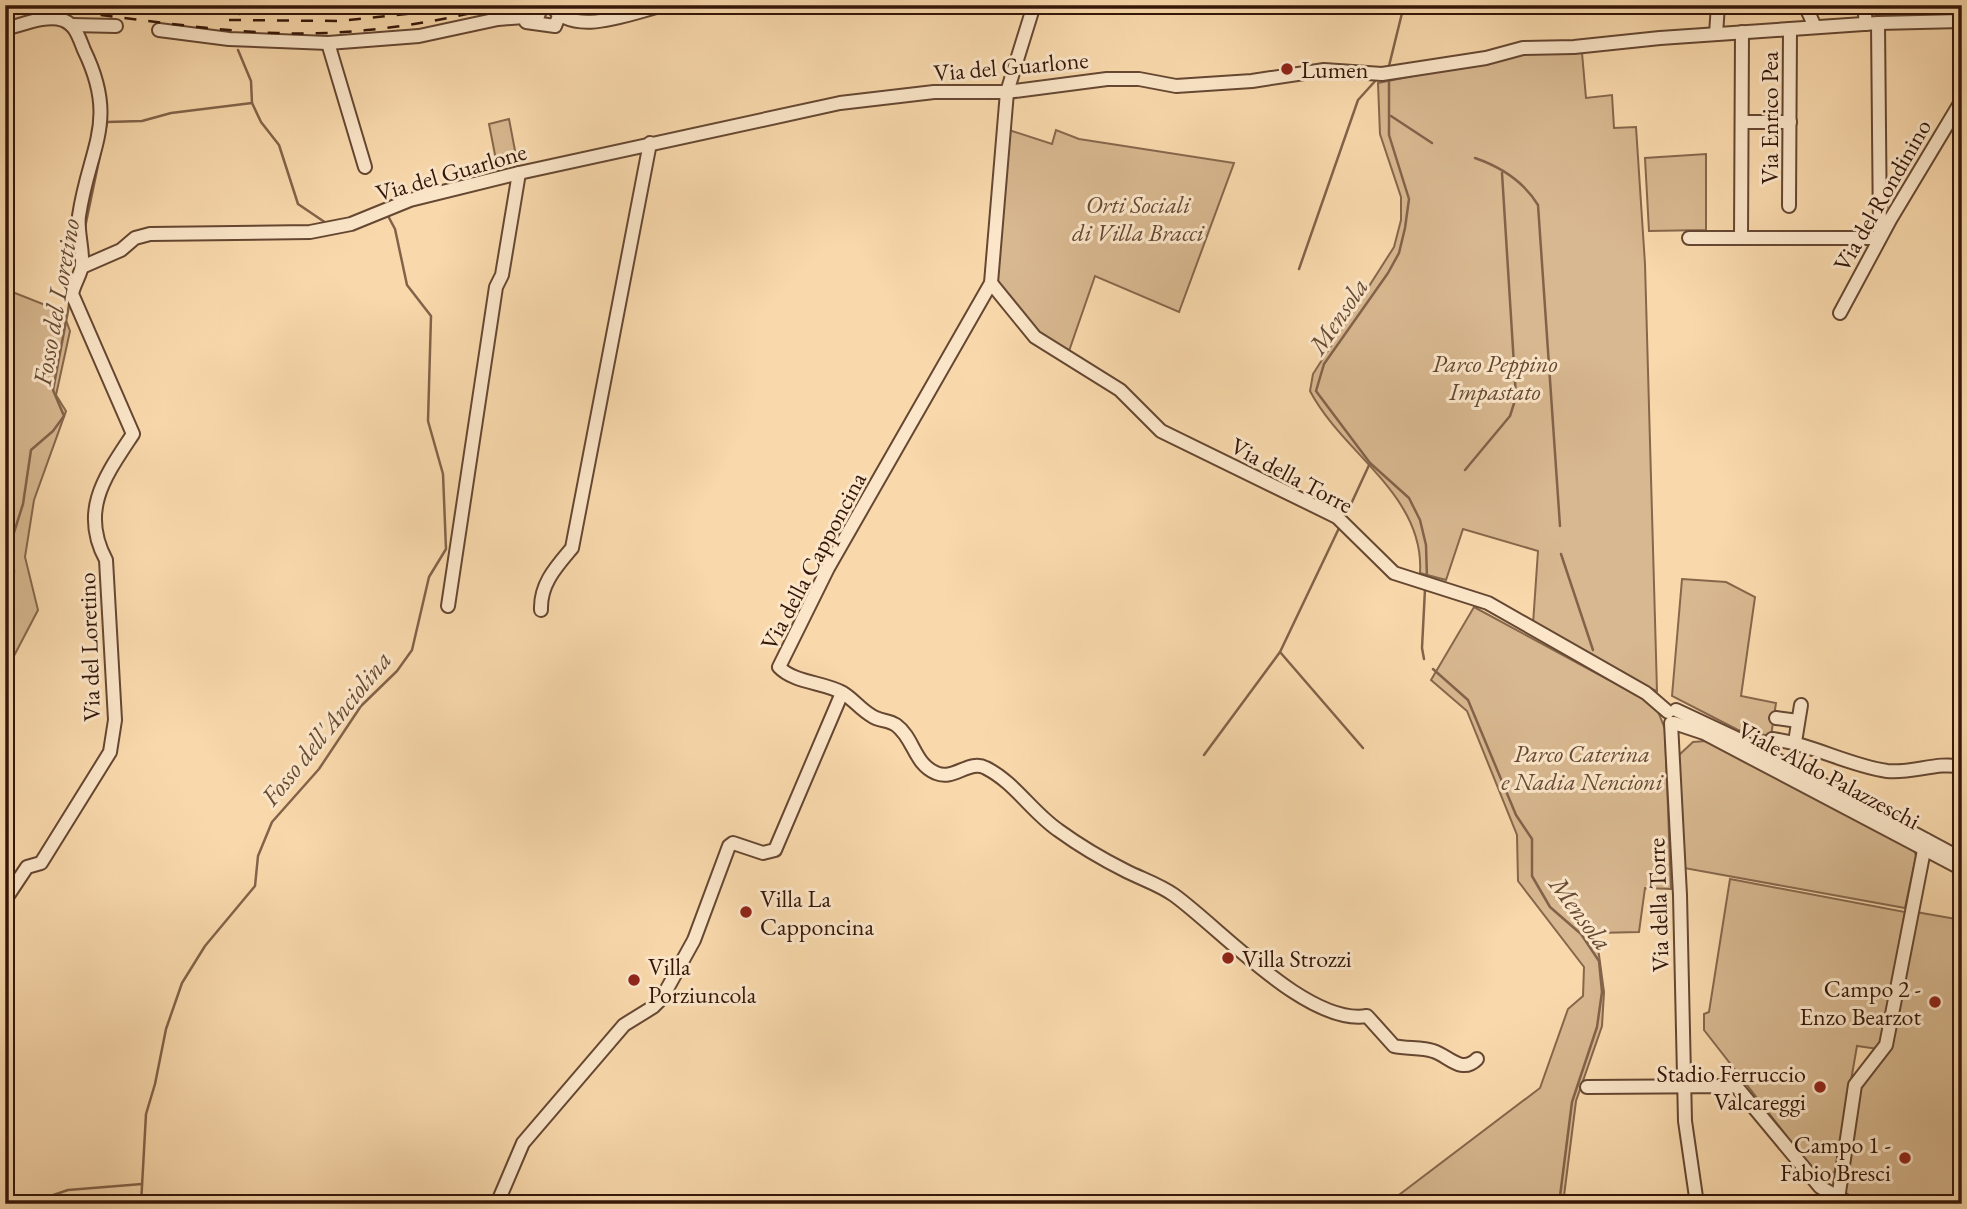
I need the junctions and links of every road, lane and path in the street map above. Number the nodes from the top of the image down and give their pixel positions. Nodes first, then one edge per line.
1 (665, 5) edge
2 (1034, 5) edge
3 (1718, 5) edge
4 (1805, 5) edge
5 (1864, 5) edge
6 (552, 14) edge
7 (498, 19) junction
8 (1962, 21) edge
9 (5, 23) edge
10 (1872, 23) junction
11 (23, 25) junction
12 (72, 25) junction
13 (116, 26) dead end
14 (1815, 27) junction
15 (5, 29) edge
16 (1790, 29) junction
17 (159, 30) dead end
18 (1742, 32) junction
19 (1716, 34) junction
20 (328, 43) junction
21 (1007, 92) junction
22 (1962, 100) edge
23 (1742, 122) junction
24 (1790, 122) junction
25 (650, 143) junction
26 (365, 167) dead end
27 (519, 173) junction
28 (1789, 206) dead end
29 (1689, 238) dead end
30 (1741, 238) junction
31 (1879, 239) junction
32 (82, 267) junction
33 (991, 283) junction
34 (1840, 313) dead end
35 (448, 606) dead end
36 (541, 610) dead end
37 (842, 693) junction
38 (1801, 705) dead end
39 (1672, 717) junction
40 (1776, 718) dead end
41 (1798, 721) junction
42 (1772, 739) dead end
43 (1795, 742) junction
44 (1962, 767) edge
45 (1924, 844) junction
46 (1962, 859) edge
47 (1962, 869) edge
48 (5, 900) edge
49 (1477, 1059) dead end
50 (1686, 1085) junction
51 (1587, 1087) dead end
52 (1838, 1199) junction
53 (497, 1204) edge
54 (1697, 1204) edge
55 (1851, 1204) edge

1 - 6 street
2 - 21 street
3 - 19 street
4 - 14 street
5 - 10 street
6 - 7 street
6 - 7 street
7 - 20 street
8 - 10 street, Via del Guarlone
9 - 11 street
10 - 14 street, Via del Guarlone
10 - 31 street
11 - 12 street
11 - 15 street
12 - 13 street
12 - 32 street, Via del Loretino
14 - 16 street, Via del Guarlone
16 - 18 street, Via del Guarlone
16 - 24 street, Via Enrico Pea
17 - 20 street
18 - 19 street, Via del Guarlone
18 - 23 street
19 - 21 street, Via del Guarlone
20 - 26 street
21 - 25 street, Via del Guarlone
21 - 33 street
22 - 31 street, Via del Rondinino
23 - 24 street
23 - 30 street
24 - 28 street, Via Enrico Pea
25 - 27 street, Via del Guarlone
25 - 36 street
27 - 32 street, Via del Guarlone
27 - 35 street
29 - 30 street
30 - 31 street
31 - 34 street, Via del Rondinino
32 - 48 street, Via del Loretino
33 - 37 street, Via della Capponcina
33 - 39 street, Via della Torre
37 - 49 street
37 - 53 street
38 - 41 street
39 - 45 street, Viale Aldo Palazzeschi
39 - 50 street, Via della Torre
40 - 41 street
41 - 43 street
42 - 43 street
43 - 44 street
45 - 46 street, Viale Aldo Palazzeschi
45 - 47 street, Viale Aldo Palazzeschi
45 - 52 street
50 - 51 street
50 - 52 street
50 - 54 street, Via della Torre
52 - 55 street

